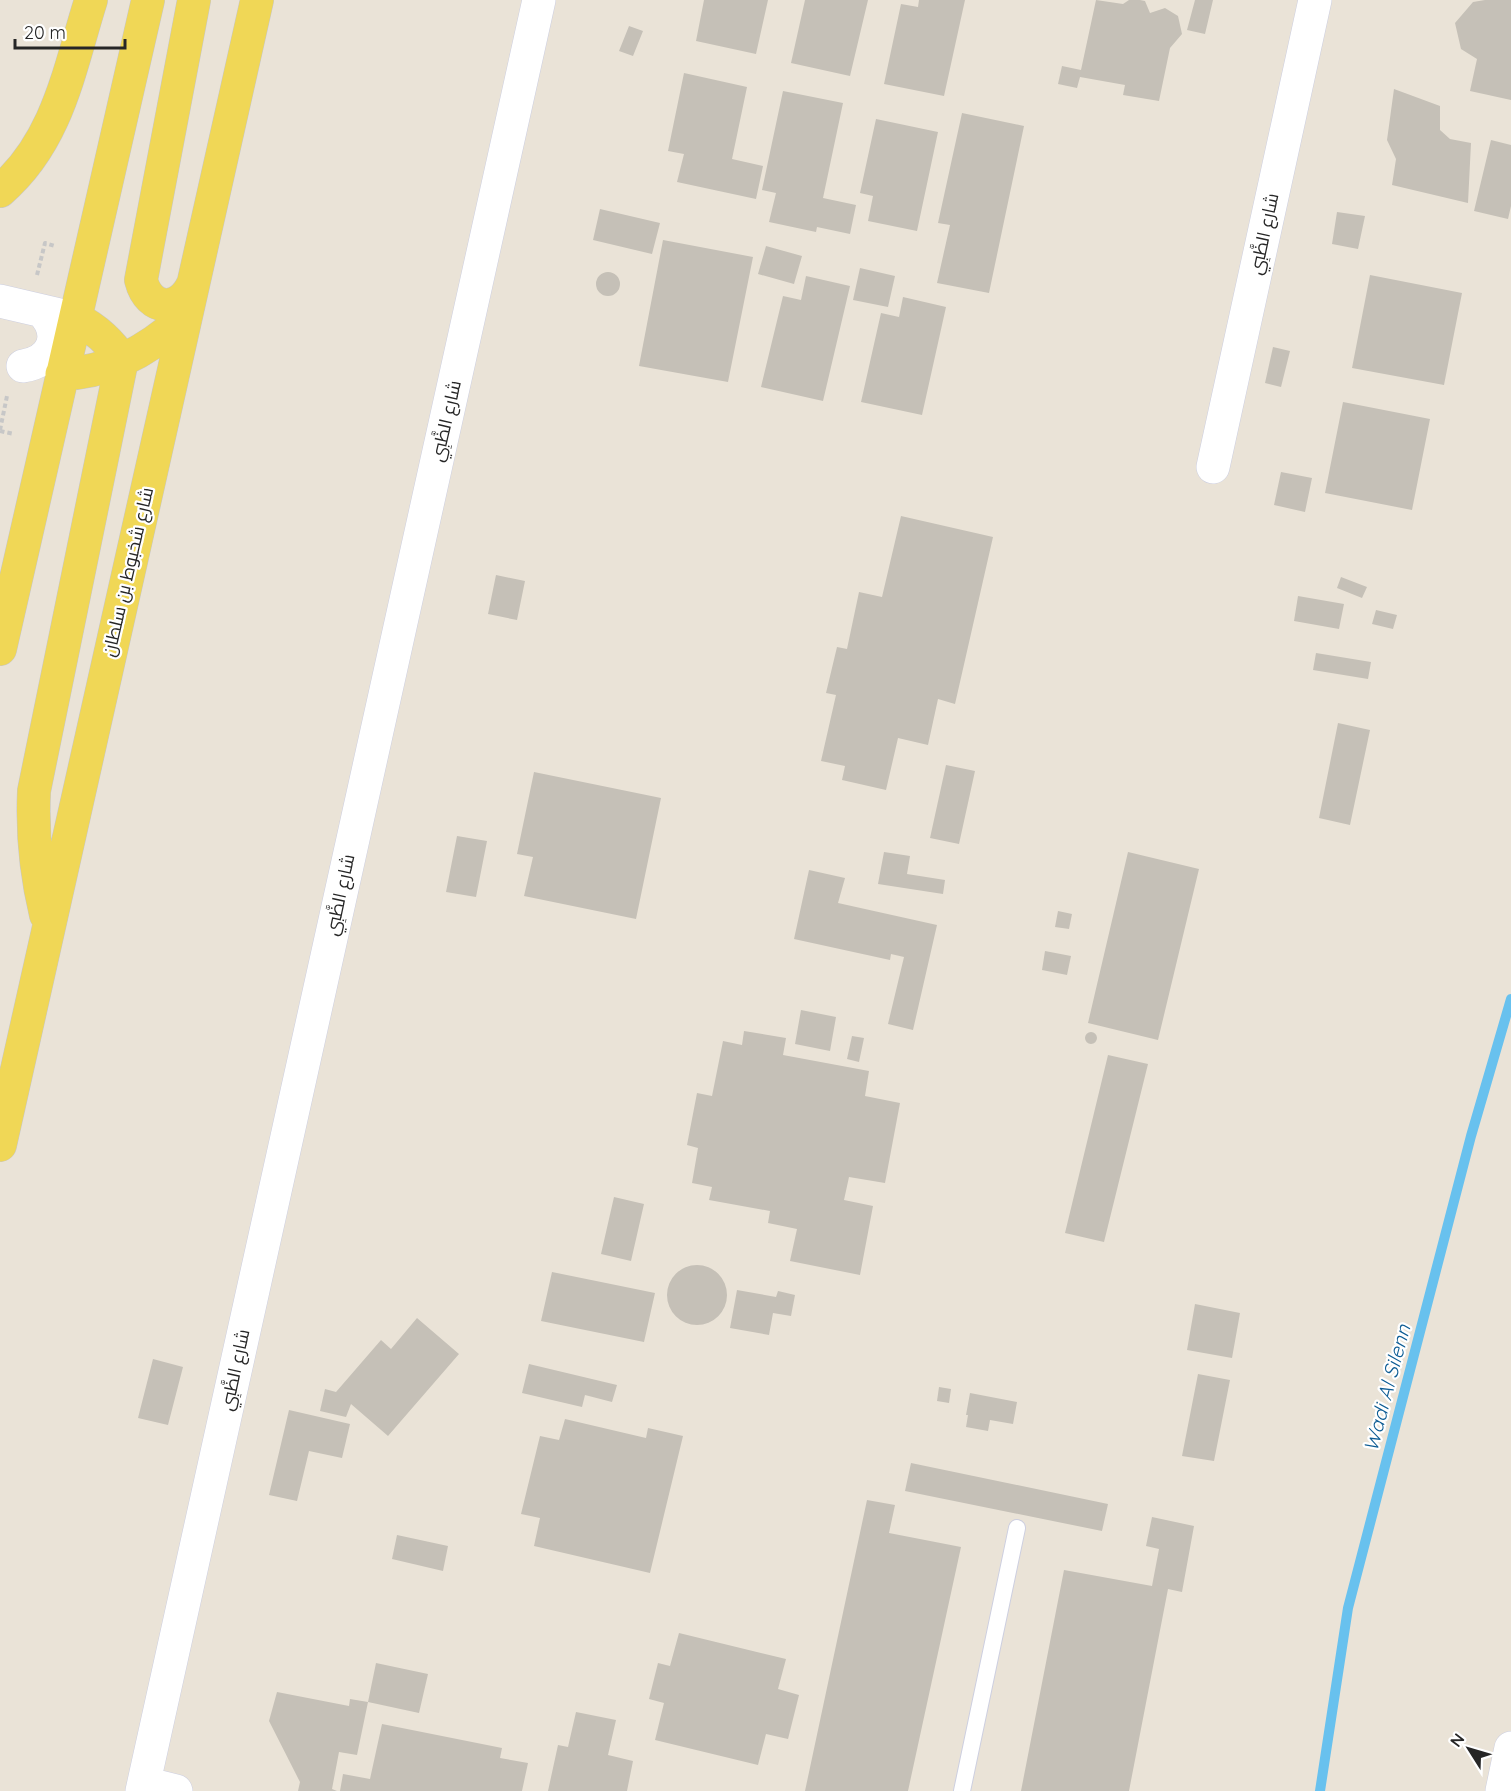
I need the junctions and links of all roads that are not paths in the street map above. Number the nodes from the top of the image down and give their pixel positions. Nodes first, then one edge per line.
1 (91, 0) edge
2 (148, 0) edge
3 (194, 0) edge
4 (257, 0) edge
5 (539, 0) edge
6 (1315, 0) edge
7 (0, 191) edge
8 (193, 284) junction
9 (0, 301) edge
10 (42, 311) junction
11 (184, 318) junction
12 (77, 319) junction
13 (122, 360) junction
14 (11, 363) edge
15 (62, 374) junction
16 (1213, 468) dead end
17 (0, 649) edge
18 (49, 926) junction
19 (0, 1144) edge
20 (1017, 1528) dead end
21 (1511, 1748) edge
22 (143, 1787) edge
23 (176, 1791) edge
24 (962, 1791) edge
25 (1502, 1791) edge

1 - 7 main road
2 - 12 main road
3 - 8 main road
4 - 8 main road, شارع شخبوط بن سلطان
5 - 22 street, شارع الظَّبِي
6 - 16 street, شارع الظَّبِي
8 - 11 main road, شارع شخبوط بن سلطان
9 - 10 street
10 - 12 street
10 - 14 street
11 - 13 main road
11 - 18 main road, شارع شخبوط بن سلطان
12 - 13 main road
12 - 15 main road
13 - 15 main road
13 - 18 main road
14 - 15 street
15 - 17 main road
18 - 19 main road, شارع شخبوط بن سلطان
20 - 24 lane
21 - 25 street
22 - 23 street

